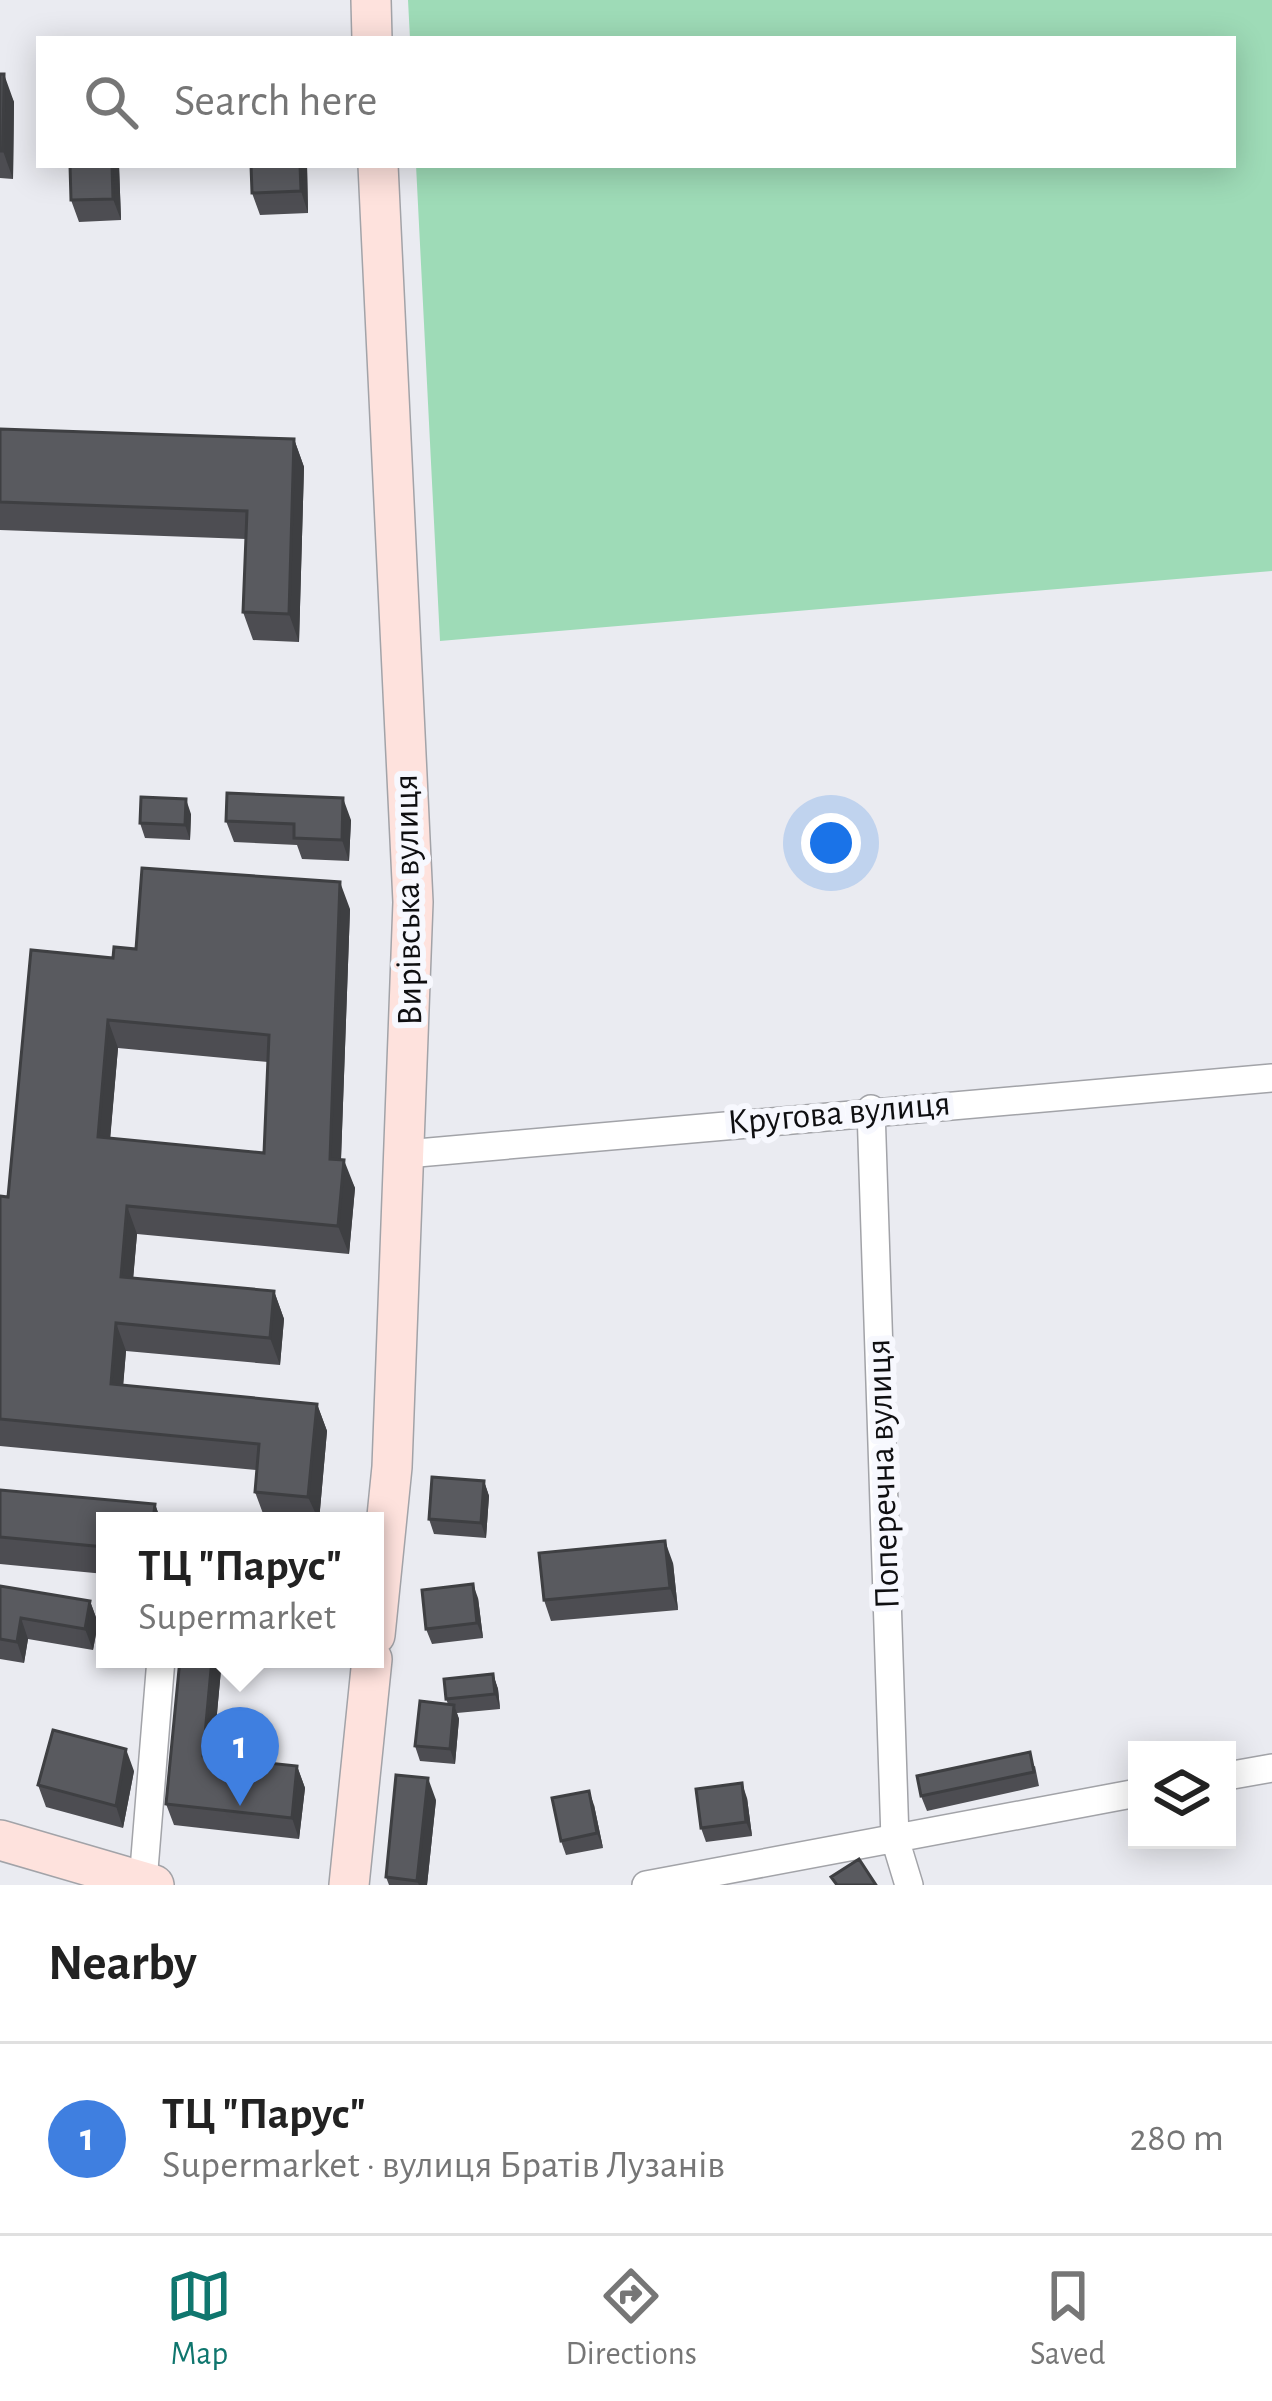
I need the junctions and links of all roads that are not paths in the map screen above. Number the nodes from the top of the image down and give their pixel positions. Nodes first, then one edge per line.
1 (370, 0) edge
2 (372, 36) edge
3 (378, 168) edge
4 (1272, 1078) edge
5 (871, 1109) junction
6 (406, 1154) junction
7 (384, 1546) edge
8 (161, 1668) edge
9 (372, 1668) edge
10 (1272, 1768) edge
11 (1236, 1774) edge
12 (1128, 1795) edge
13 (895, 1839) junction
14 (0, 1840) edge
15 (149, 1883) edge
16 (349, 1885) edge
17 (646, 1885) edge
18 (909, 1885) edge

1 - 2 main road
3 - 6 main road, Вирівська вулиця
4 - 5 street, Кругова вулиця
5 - 6 street, Кругова вулиця
5 - 13 street, Поперечна вулиця
6 - 7 main road, Вирівська вулиця
8 - 15 street
9 - 16 main road
10 - 11 street
12 - 13 street
13 - 17 street
13 - 18 street, Поперечна вулиця
14 - 15 main road

